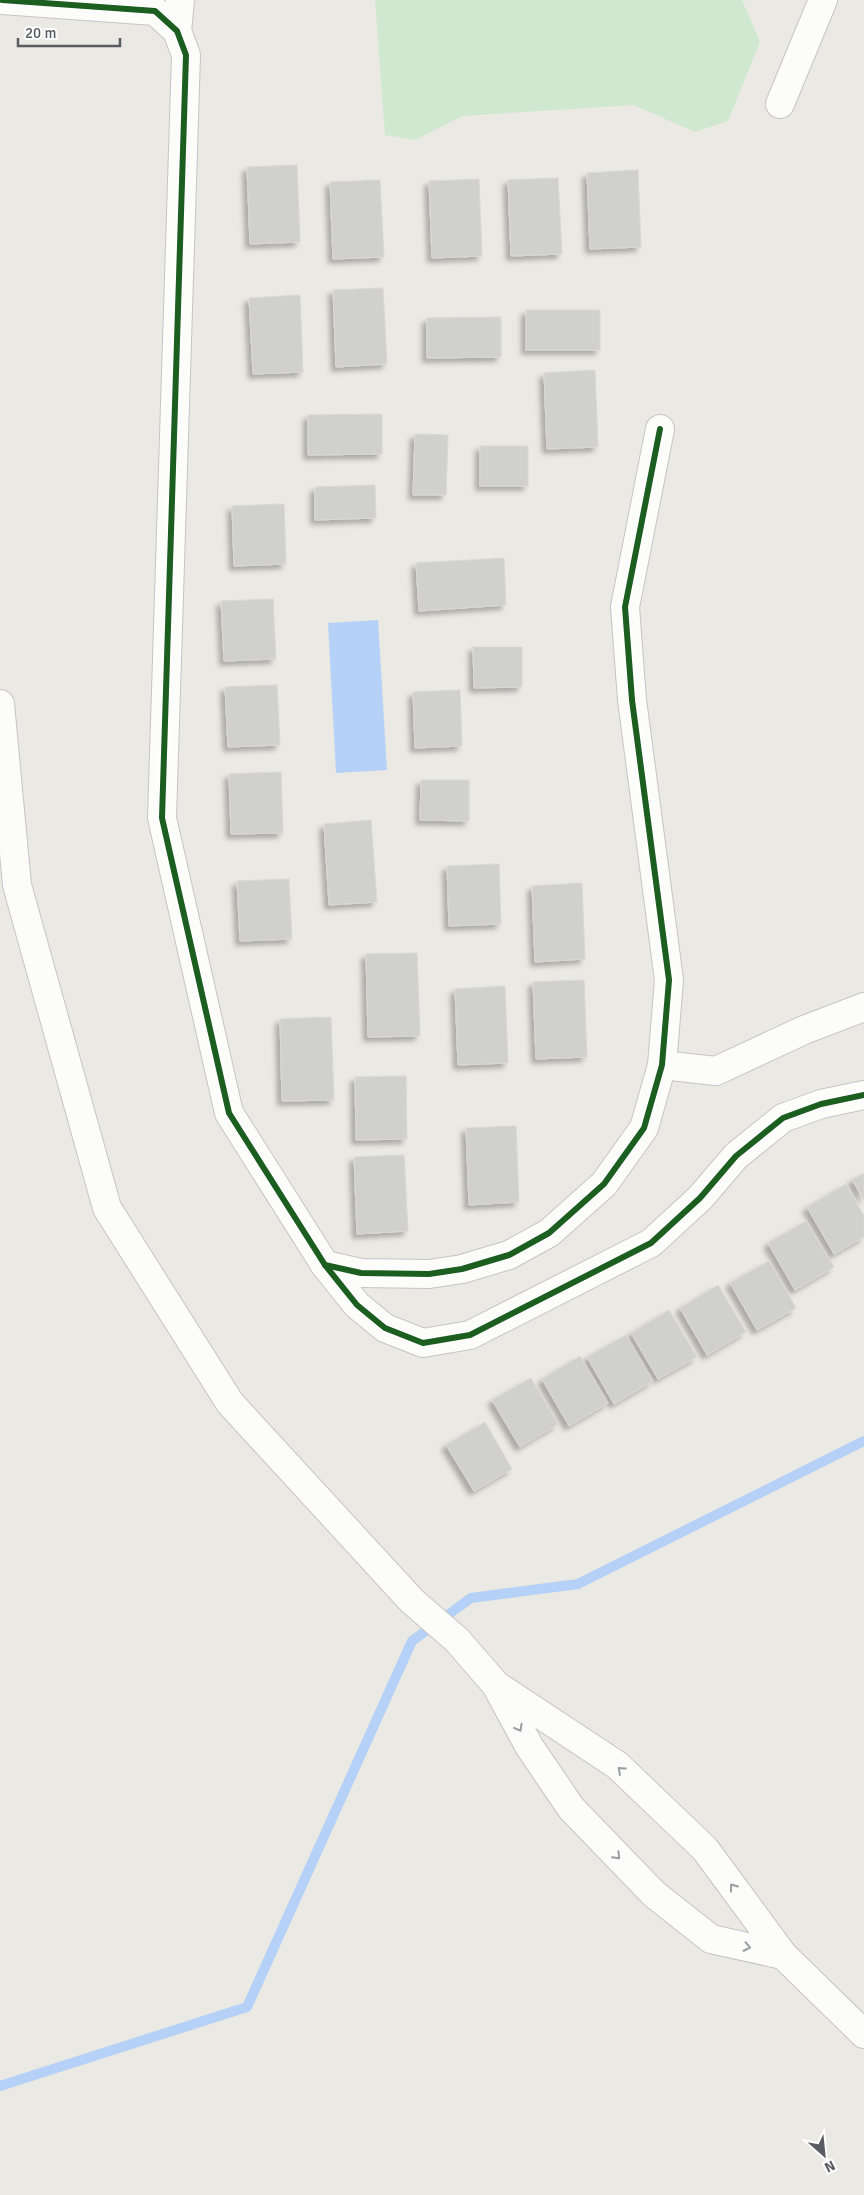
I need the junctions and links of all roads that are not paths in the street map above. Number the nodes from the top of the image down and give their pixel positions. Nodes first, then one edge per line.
1 (2, 0) edge
2 (180, 0) edge
3 (823, 0) edge
4 (177, 31) junction
5 (780, 104) dead end
6 (660, 429) dead end
7 (0, 704) edge
8 (864, 1007) edge
9 (662, 1065) junction
10 (864, 1095) edge
11 (325, 1265) junction
12 (496, 1685) junction
13 (783, 1955) junction
14 (864, 2034) edge

1 - 4 street
2 - 4 street
3 - 5 street
4 - 11 street
6 - 9 street
7 - 12 street
8 - 9 street
9 - 11 street
10 - 11 street
13 -> 12 street
12 -> 13 street
13 - 14 street

